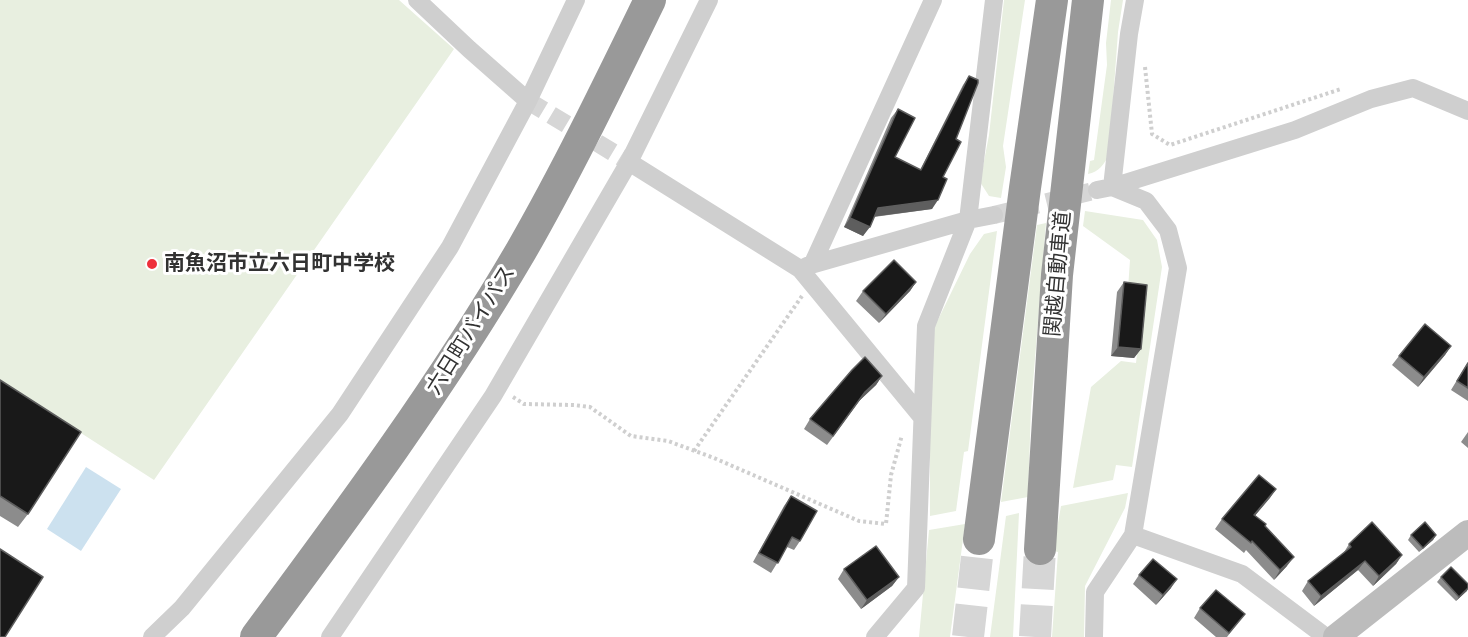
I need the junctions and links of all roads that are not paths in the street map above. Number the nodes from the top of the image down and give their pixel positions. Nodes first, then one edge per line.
1 (417, 0) edge
2 (576, 0) edge
3 (650, 0) edge
4 (709, 0) edge
5 (933, 0) edge
6 (994, 0) edge
7 (1052, 0) edge
8 (1088, 0) edge
9 (1135, 0) edge
10 (528, 102) junction
11 (1468, 111) edge
12 (629, 162) junction
13 (1105, 188) junction
14 (994, 215) tunnel mouth
15 (968, 220) junction
16 (807, 266) junction
17 (921, 416) junction
18 (1468, 533) edge
19 (1133, 535) junction
20 (979, 539) tunnel mouth
21 (1040, 549) tunnel mouth
22 (1339, 635) edge
23 (152, 637) edge
24 (256, 637) edge
25 (330, 637) edge
26 (875, 637) edge
27 (1094, 637) edge

1 - 10 street
2 - 10 street
3 - 24 highway, 六日町バイパス
4 - 12 street
5 - 16 street
6 - 15 street
7 - 20 highway, 関越自動車道
8 - 21 highway, 関越自動車道
9 - 13 street
10 - 23 street
11 - 13 street
12 - 16 street
12 - 25 street
13 - 19 street
14 - 15 street
15 - 16 street
15 - 17 street
16 - 17 street
17 - 26 street
18 - 22 main road
19 - 22 street
19 - 27 street

